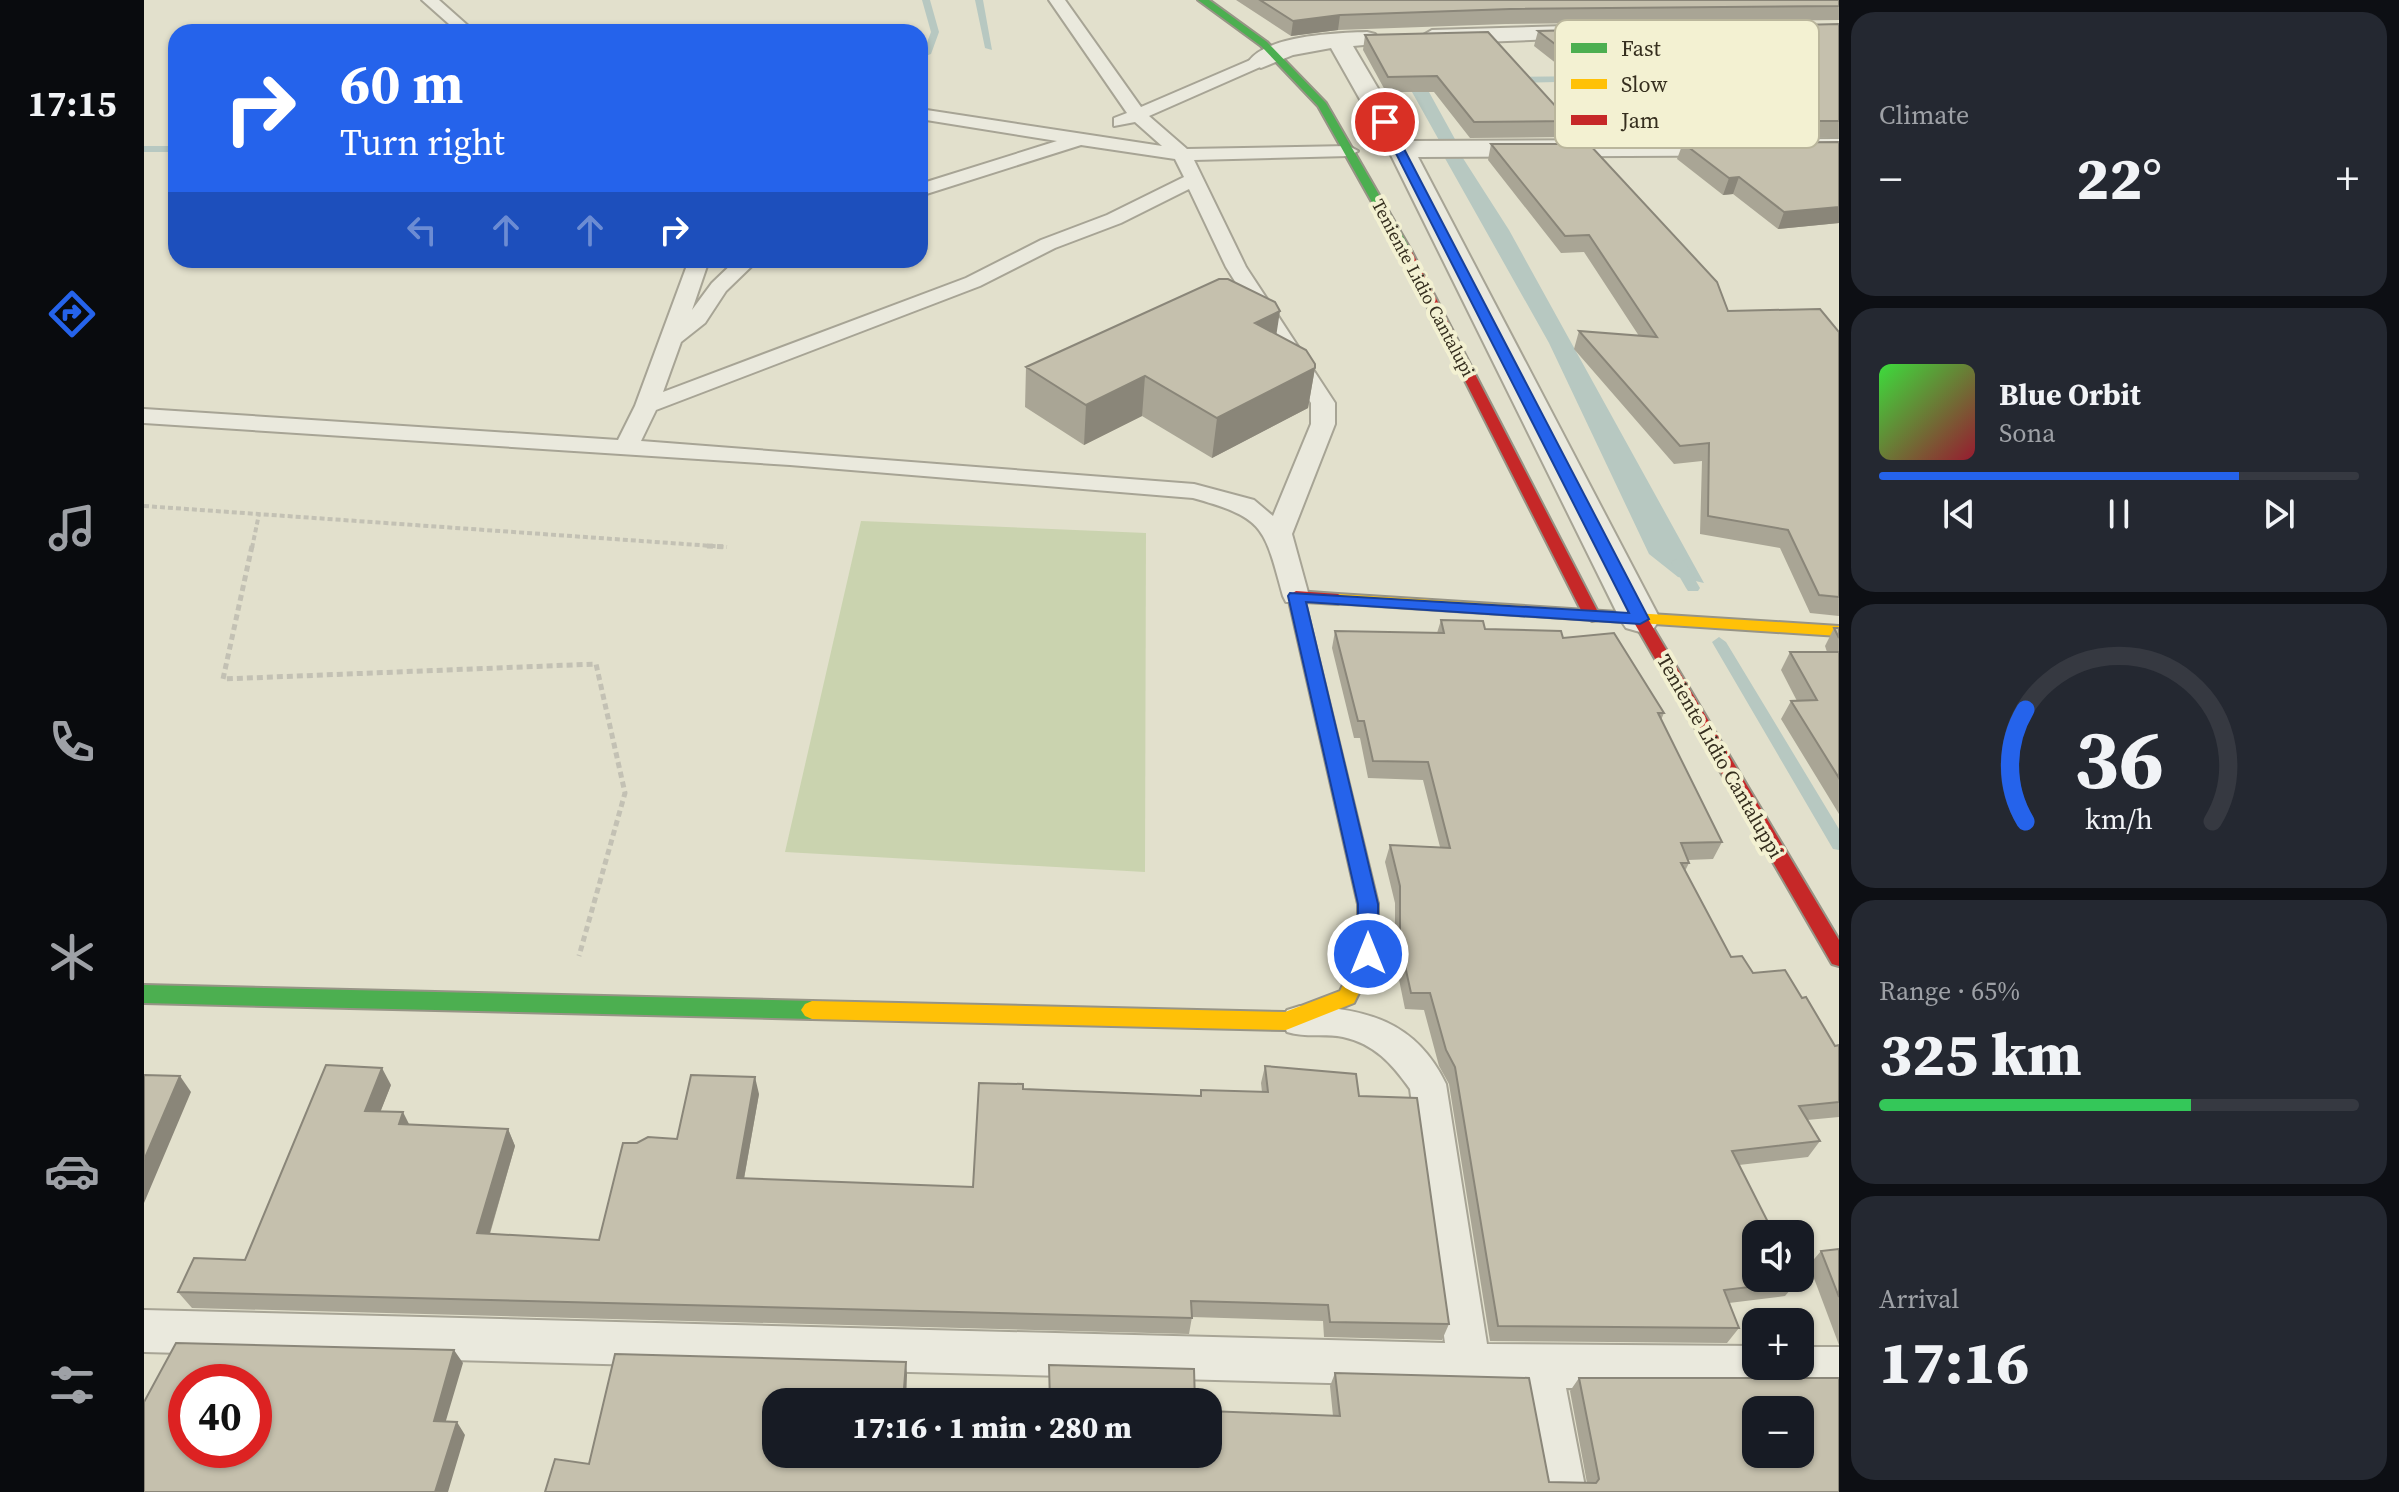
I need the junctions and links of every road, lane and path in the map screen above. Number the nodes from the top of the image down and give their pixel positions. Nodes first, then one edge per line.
1 (430, 0) edge
2 (1057, 0) edge
3 (1203, 0) edge
4 (1552, 11) edge
5 (1560, 20) edge
6 (458, 24) edge
7 (1555, 33) edge
8 (1416, 38) edge
9 (1385, 39) edge
10 (1338, 40) junction
11 (1267, 56) junction
12 (1137, 114) junction
13 (928, 115) edge
14 (1080, 139) junction
15 (1819, 147) edge
16 (1839, 147) edge
17 (1620, 148) edge
18 (1401, 149) junction
19 (1349, 151) junction
20 (1182, 155) junction
21 (1193, 180) junction
22 (928, 187) edge
23 (696, 268) edge
24 (739, 268) edge
25 (668, 341) junction
26 (647, 406) junction
27 (144, 416) edge
28 (626, 448) junction
29 (144, 506) edge
30 (259, 514) junction
31 (1279, 534) junction
32 (727, 547) dead end
33 (1296, 596) junction
34 (1592, 616) junction
35 (1640, 619) junction
36 (1839, 631) edge
37 (1839, 958) edge
38 (144, 994) edge
39 (565, 1004) junction
40 (1286, 1021) junction
41 (144, 1331) edge
42 (1469, 1364) junction
43 (1541, 1367) junction
44 (1839, 1368) edge
45 (1564, 1492) edge

1 - 6 lane
2 - 12 lane
3 - 11 street, Teniente Lidio Cantalupi
4 - 5 street
7 - 8 street
9 - 10 street
10 - 11 street
10 - 18 street, Teniente Lidio Cantaluppi
11 - 12 lane
11 - 19 street, Teniente Lidio Cantalupi
12 - 14 lane
12 - 20 lane
13 - 14 lane
14 - 20 lane
14 - 22 lane
15 - 16 street
17 - 18 street
18 - 35 street, Teniente Lidio Cantaluppi
19 - 20 lane
19 - 34 street, Teniente Lidio Cantalupi
20 - 21 lane
21 - 26 lane
21 - 31 lane
23 - 25 lane
24 - 25 lane
25 - 26 lane
26 - 28 lane
27 - 28 lane
28 - 31 lane
29 - 30 path
30 - 32 path
30 - 39 path
31 - 33 lane
33 - 34 street
33 - 40 street
34 - 35 street
35 - 36 street
35 - 37 street, Teniente Lidio Cantaluppi
38 - 39 street
39 - 40 street
40 - 42 lane
41 - 42 lane
42 - 43 lane
43 - 44 lane
43 - 45 lane

